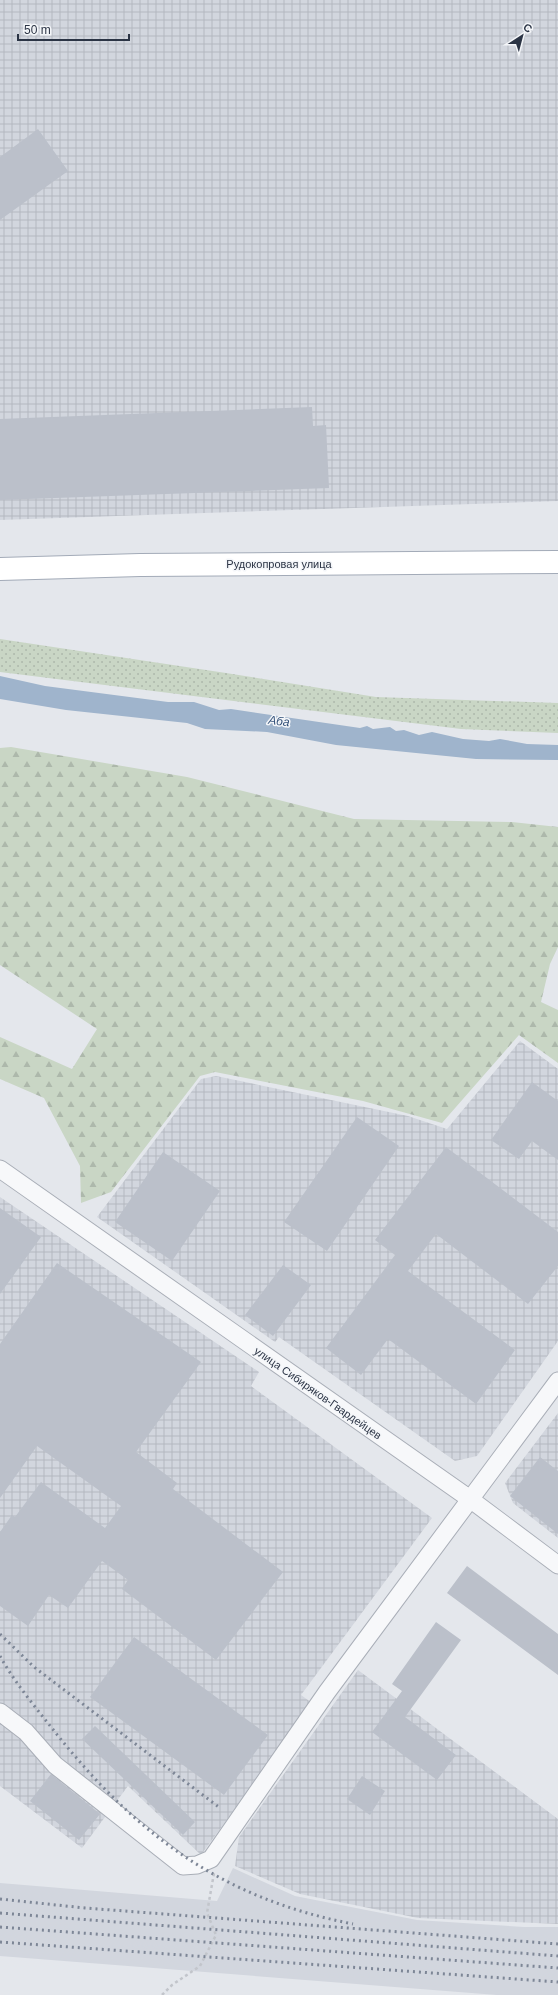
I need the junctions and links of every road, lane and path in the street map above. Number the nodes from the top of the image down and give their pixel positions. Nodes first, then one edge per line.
1 (558, 562) edge
2 (0, 569) edge
3 (0, 1169) edge
4 (558, 1381) edge
5 (470, 1499) junction
6 (558, 1565) edge
7 (0, 1712) edge
8 (211, 1859) junction
9 (162, 1995) edge

1 - 2 main road, Рудокопровая улица
3 - 5 street, улица Сибиряков-Гвардейцев
4 - 5 street
5 - 6 street, улица Сибиряков-Гвардейцев
5 - 8 street
7 - 8 street
8 - 9 path

